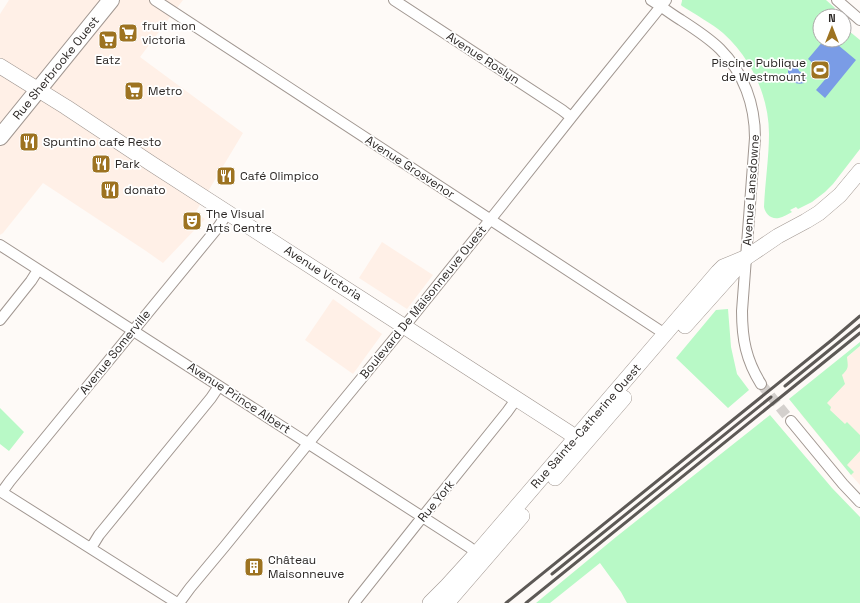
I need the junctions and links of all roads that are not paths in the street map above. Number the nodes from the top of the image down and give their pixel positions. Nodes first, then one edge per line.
1 (111, 0) edge
2 (155, 0) edge
3 (394, 0) edge
4 (651, 0) edge
5 (837, 0) edge
6 (663, 3) edge
7 (860, 20) edge
8 (0, 66) edge
9 (38, 90) junction
10 (571, 117) junction
11 (0, 137) edge
12 (860, 171) edge
13 (228, 212) junction
14 (490, 219) junction
15 (0, 245) edge
16 (747, 257) junction
17 (38, 270) junction
18 (0, 320) edge
19 (404, 326) junction
20 (133, 330) junction
21 (666, 334) junction
22 (761, 384) tunnel mouth
23 (219, 386) junction
24 (517, 398) junction
25 (791, 421) tunnel mouth
26 (580, 440) junction
27 (308, 443) junction
28 (1, 492) edge
29 (860, 502) edge
30 (423, 517) junction
31 (91, 548) junction
32 (477, 553) junction
33 (178, 603) edge
34 (354, 603) edge
35 (430, 603) edge
36 (447, 603) edge

1 - 9 main road, Rue Sherbrooke Ouest
2 - 14 street, Avenue Grosvenor
3 - 10 street, Avenue Roslyn
4 - 6 street, Avenue Lansdowne
5 - 7 street
6 - 10 street, Boulevard De Maisonneuve Ouest
6 - 16 street, Avenue Lansdowne
8 - 9 main road, Avenue Victoria
9 - 11 main road, Rue Sherbrooke Ouest
9 - 13 main road, Avenue Victoria
10 - 14 street, Boulevard De Maisonneuve Ouest
12 - 16 main road, Rue Sainte-Catherine Ouest
13 - 19 main road, Avenue Victoria
13 - 20 street, Avenue Somerville
14 - 19 street, Boulevard De Maisonneuve Ouest
14 - 21 street, Avenue Grosvenor
15 - 17 street, Avenue Prince Albert
16 - 21 main road, Rue Sainte-Catherine Ouest
16 - 22 street, Avenue Lansdowne
16 - 26 main road, Rue Sainte-Catherine Ouest
17 - 18 street
17 - 20 street, Avenue Prince Albert
19 - 24 main road, Avenue Victoria
19 - 27 street, Boulevard De Maisonneuve Ouest
20 - 23 street, Avenue Prince Albert
20 - 28 street, Avenue Somerville
21 - 26 main road, Rue Sainte-Catherine Ouest
23 - 27 street, Avenue Prince Albert
23 - 31 street
24 - 26 main road, Avenue Victoria
24 - 30 street, Rue York
25 - 29 street
26 - 32 main road, Rue Sainte-Catherine Ouest
26 - 36 main road, Rue Sainte-Catherine Ouest
27 - 30 street, Avenue Prince Albert
27 - 33 street, Boulevard De Maisonneuve Ouest
28 - 31 street
30 - 32 street, Avenue Prince Albert
30 - 34 street, Rue York
31 - 33 street
32 - 35 main road, Rue Sainte-Catherine Ouest

